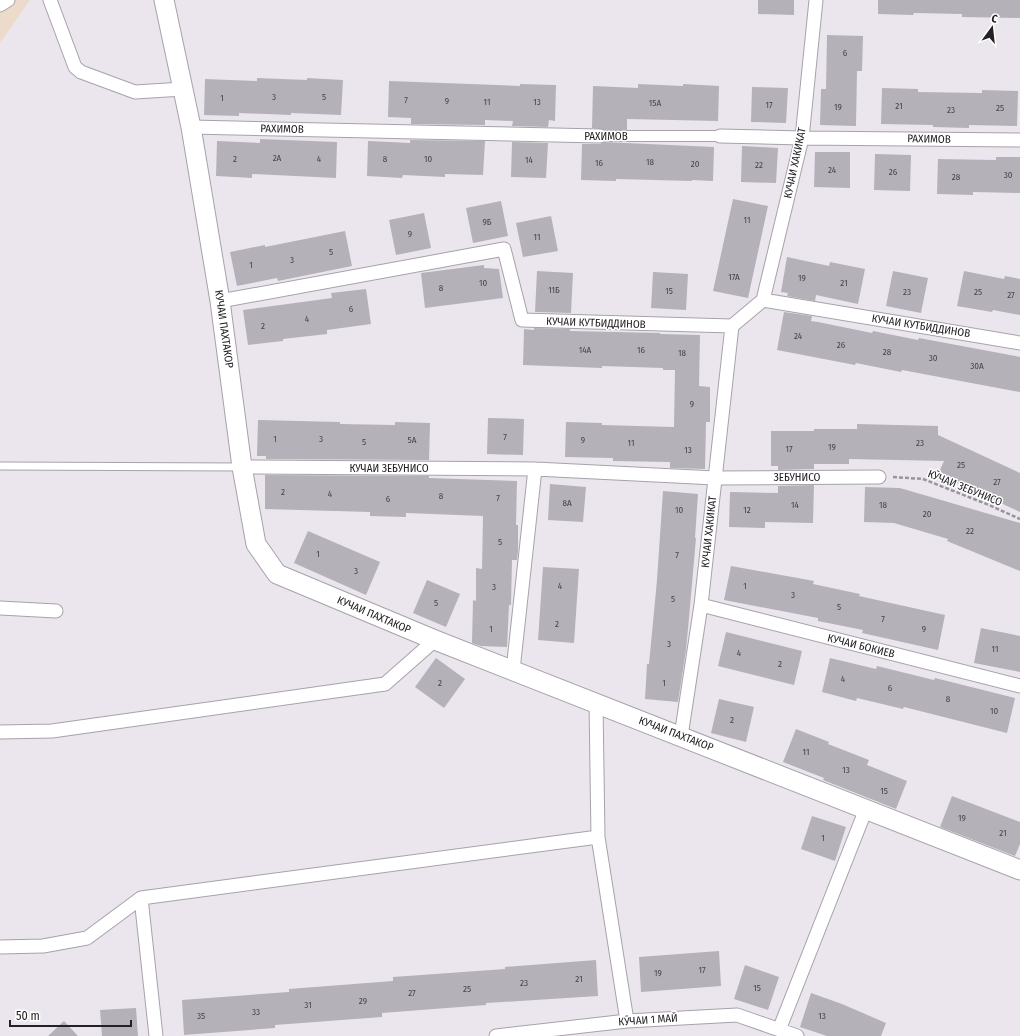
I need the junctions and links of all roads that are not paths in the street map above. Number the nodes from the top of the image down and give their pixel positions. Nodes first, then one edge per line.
1 (8, 0) edge
2 (50, 0) edge
3 (164, 0) edge
4 (816, 0) edge
5 (0, 5) edge
6 (183, 89) junction
7 (191, 127) junction
8 (600, 136) joint
9 (720, 136) joint
10 (802, 138) junction
11 (1020, 140) edge
12 (763, 300) junction
13 (220, 301) junction
14 (732, 326) junction
15 (1020, 343) edge
16 (0, 466) edge
17 (242, 468) junction
18 (535, 469) junction
19 (879, 477) road end
20 (715, 478) junction
21 (701, 605) junction
22 (0, 608) edge
23 (56, 611) dead end
24 (435, 640) junction
25 (513, 670) junction
26 (1020, 686) edge
27 (596, 703) junction
28 (0, 732) edge
29 (681, 736) junction
30 (866, 809) junction
31 (598, 837) junction
32 (1020, 870) edge
33 (141, 898) junction
34 (0, 947) edge
35 (627, 1021) junction
36 (779, 1030) junction
37 (156, 1036) edge
38 (496, 1036) edge
39 (797, 1036) edge

1 - 5 street
2 - 6 street
3 - 6 main road, КУЧАИ ПАХТАКОР
4 - 10 street, КУЧАИ ХАКИКАТ
6 - 7 main road, КУЧАИ ПАХТАКОР
7 - 8 street, РАХИМОВ
7 - 13 main road, КУЧАИ ПАХТАКОР
8 - 9 street, РАХИМОВ
9 - 10 street, РАХИМОВ
10 - 11 street, РАХИМОВ
10 - 12 street, КУЧАИ ХАКИКАТ
12 - 14 street
12 - 15 street, КУЧАИ КУТБИДДИНОВ
13 - 14 street, КУЧАИ КУТБИДДИНОВ
13 - 17 main road, КУЧАИ ПАХТАКОР
14 - 20 street, КУЧАИ ХАКИКАТ
16 - 17 lane
17 - 18 street, КУЧАИ ЗЕБУНИСО
17 - 24 main road, КУЧАИ ПАХТАКОР
18 - 20 street, КУЧАИ ЗЕБУНИСО
18 - 25 street
19 - 20 street, ЗЕБУНИСО
20 - 21 street, КУЧАИ ХАКИКАТ
21 - 26 street, КУЧАИ БОКИЕВ
21 - 29 street, КУЧАИ ХАКИКАТ
22 - 23 street
24 - 25 main road, КУЧАИ ПАХТАКОР
24 - 28 street
25 - 27 main road, КУЧАИ ПАХТАКОР
27 - 29 main road, КУЧАИ ПАХТАКОР
27 - 31 street
29 - 30 main road, КУЧАИ ПАХТАКОР
30 - 32 main road, КУЧАИ ПАХТАКОР
30 - 36 street
31 - 33 street
31 - 35 street
33 - 34 street
33 - 37 street
35 - 36 street, КӮЧАИ 1 МАЙ
35 - 38 street, КӮЧАИ 1 МАЙ
36 - 39 street, КӮЧАИ 1 МАЙ

